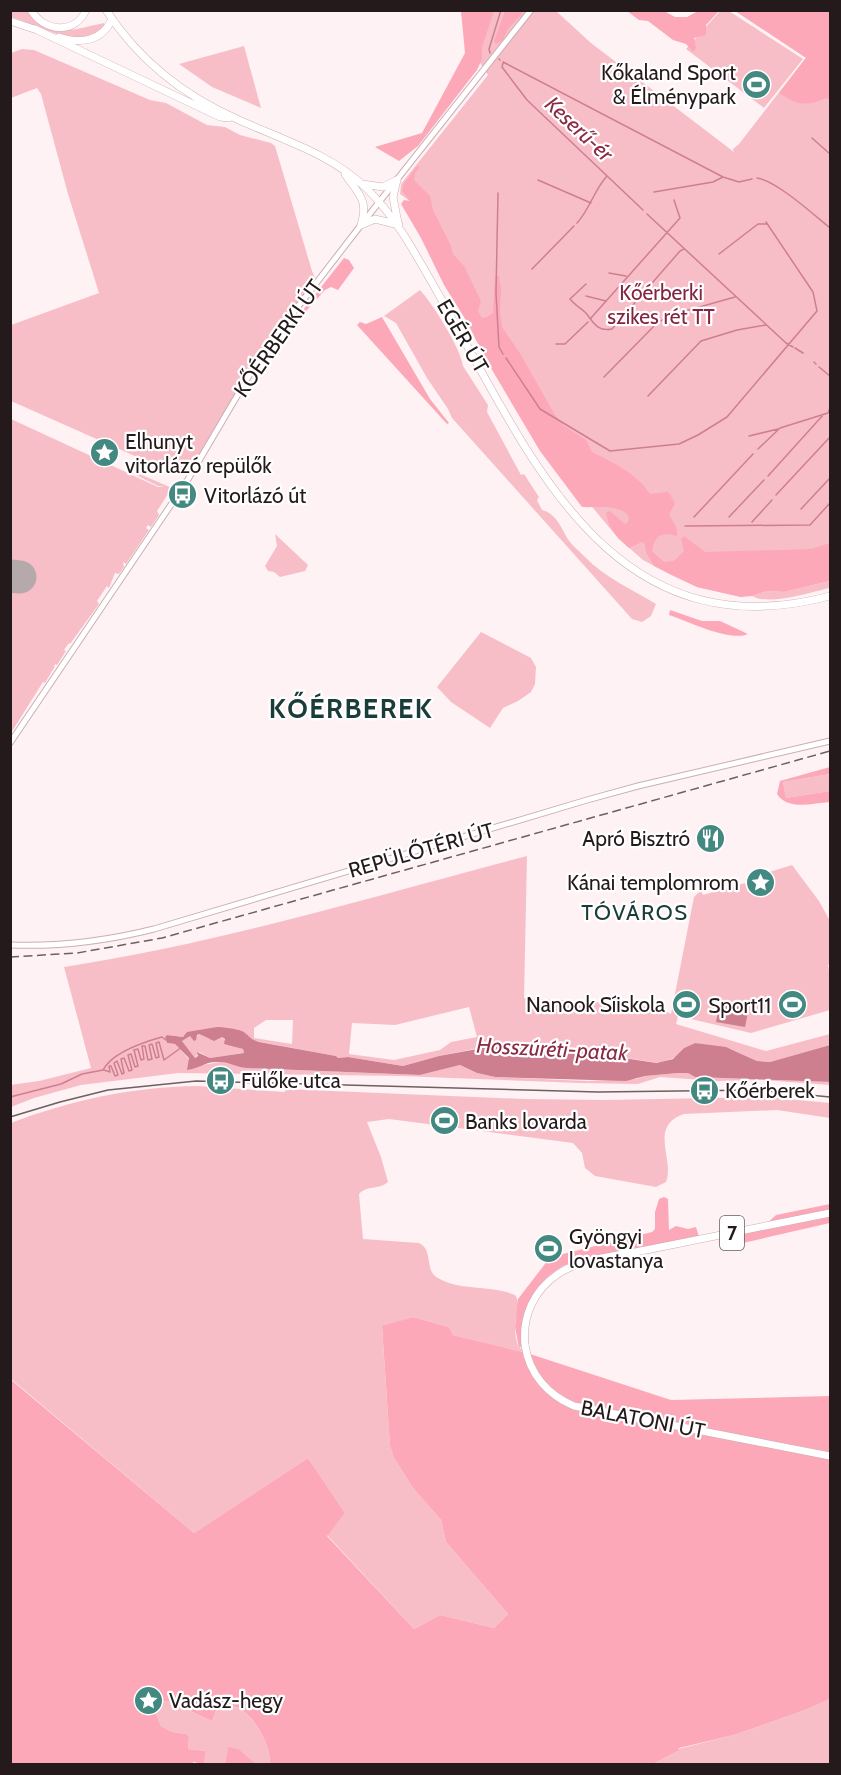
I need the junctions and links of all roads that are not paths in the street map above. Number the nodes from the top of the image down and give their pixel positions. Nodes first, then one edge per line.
1 (31, 10) edge
2 (86, 10) edge
3 (106, 10) edge
4 (531, 10) edge
5 (112, 20) junction
6 (10, 21) edge
7 (35, 29) junction
8 (239, 120) junction
9 (342, 170) junction
10 (396, 180) junction
11 (362, 184) junction
12 (380, 202) junction
13 (361, 225) junction
14 (399, 225) junction
15 (831, 596) edge
16 (831, 741) edge
17 (10, 743) edge
18 (10, 945) edge
19 (831, 1213) edge
20 (831, 1456) edge

1 - 2 main road
3 - 5 main road, EGÉR ÚT
4 - 10 street, KŐÉRBERKI ÚT
5 - 7 main road
5 - 8 main road, EGÉR ÚT
6 - 7 main road
7 - 8 main road
8 - 9 main road, EGÉR ÚT
9 - 11 main road, EGÉR ÚT
9 - 13 main road
10 - 11 main road
10 - 12 street, KŐÉRBERKI ÚT
10 - 14 main road
11 - 12 main road, EGÉR ÚT
12 - 13 street, KŐÉRBERKI ÚT
12 - 14 main road, EGÉR ÚT
13 - 14 main road
13 - 17 street, KŐÉRBERKI ÚT
14 - 15 main road, EGÉR ÚT
16 - 18 street, REPÜLŐTÉRI ÚT
19 - 20 main road, BALATONI ÚT / 7

